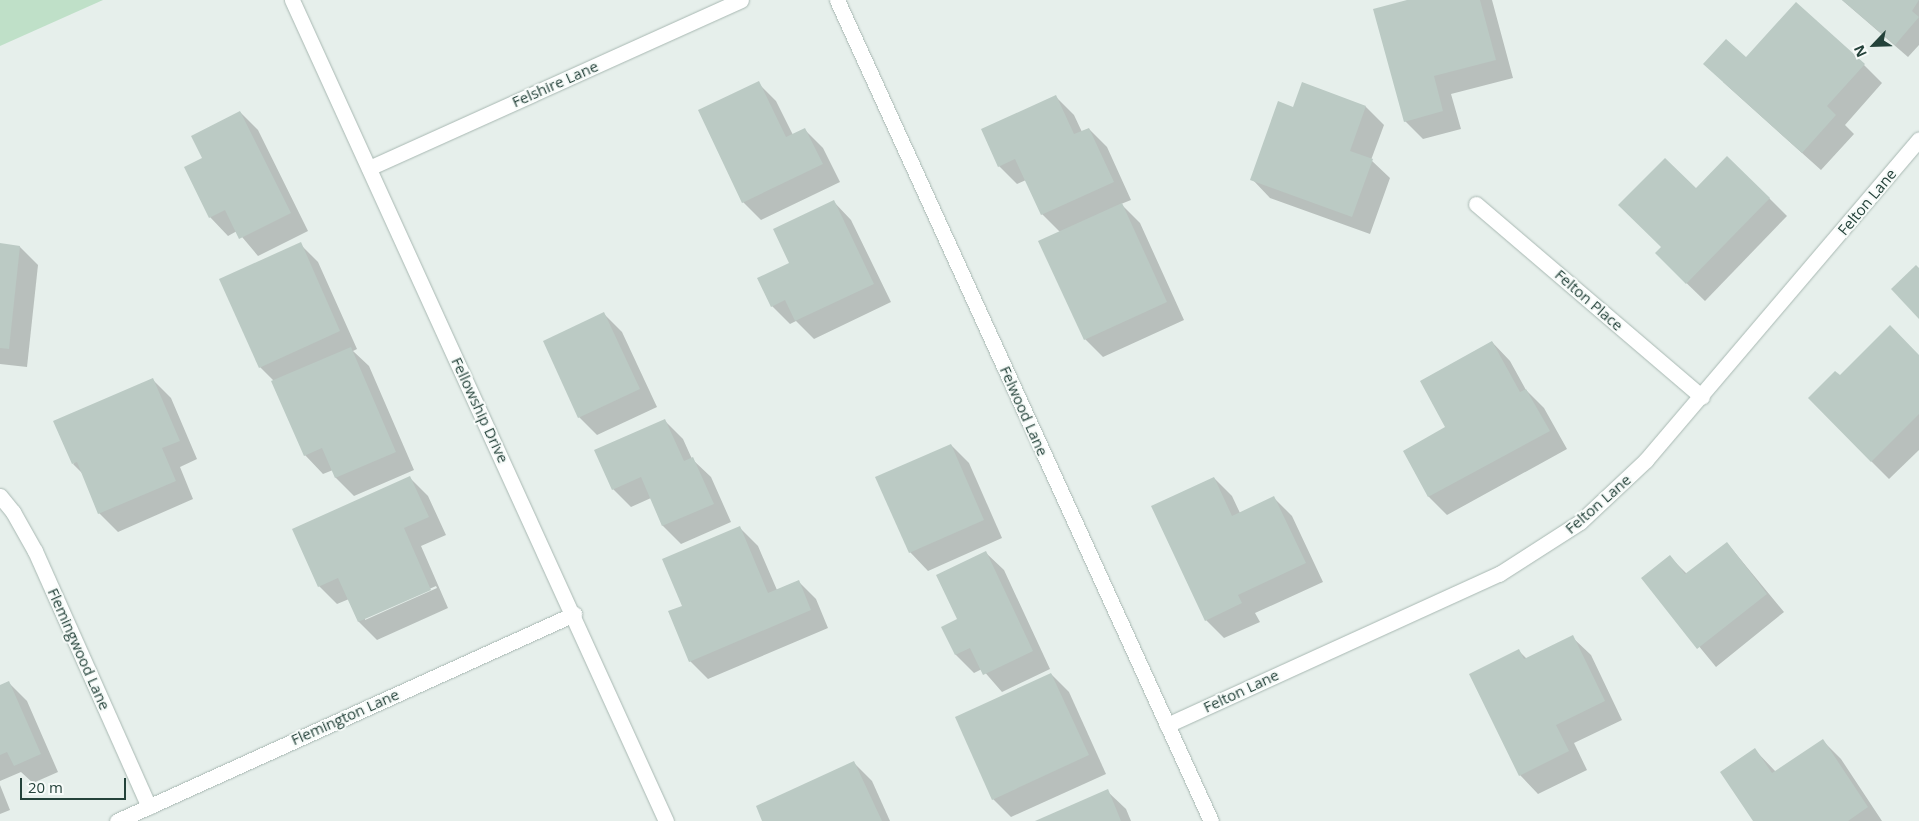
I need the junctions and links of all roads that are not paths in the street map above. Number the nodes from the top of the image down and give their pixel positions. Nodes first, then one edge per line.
1 (292, 0) edge
2 (741, 0) edge
3 (837, 0) edge
4 (1919, 139) edge
5 (369, 168) junction
6 (1476, 204) dead end
7 (1702, 397) junction
8 (0, 496) edge
9 (574, 614) junction
10 (1167, 725) junction
11 (149, 806) junction
12 (117, 821) edge
13 (666, 821) edge
14 (1211, 821) edge

1 - 5 street, Fellowship Drive
2 - 5 street, Felshire Lane
3 - 10 street, Felwood Lane
4 - 7 street, Felton Lane
5 - 9 street, Fellowship Drive
6 - 7 street, Felton Place
7 - 10 street, Felton Lane
8 - 11 street, Flemingwood Lane
9 - 11 street, Flemington Lane
9 - 13 street, Fellowship Drive
10 - 14 street, Felwood Lane
11 - 12 street, Flemington Lane

